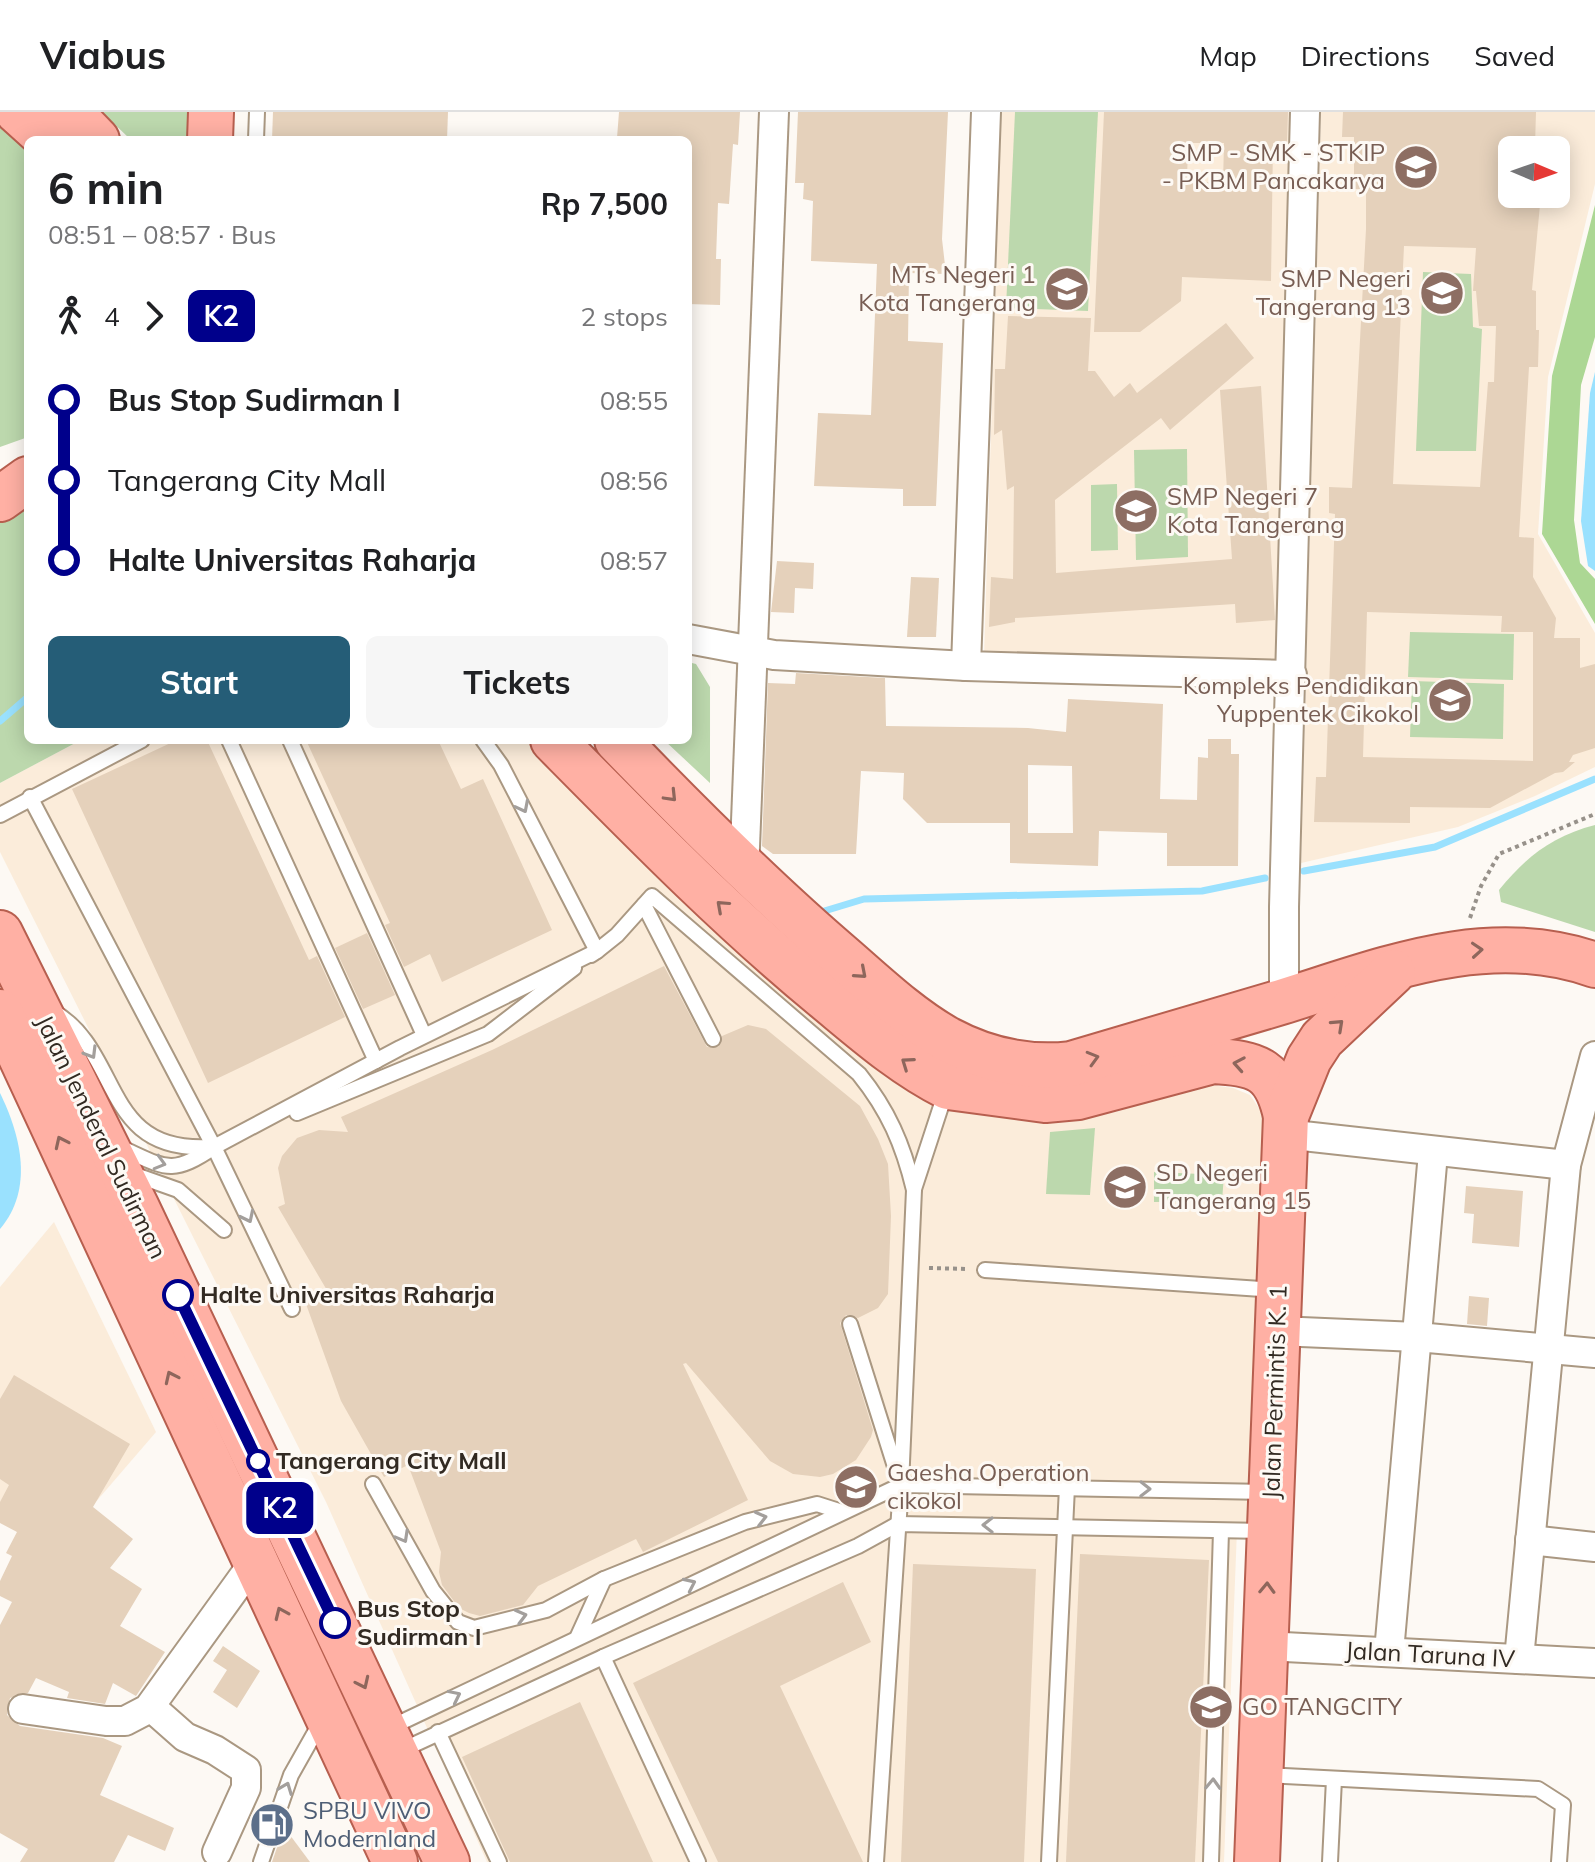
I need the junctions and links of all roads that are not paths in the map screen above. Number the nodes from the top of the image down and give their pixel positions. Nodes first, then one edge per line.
1 (18, 112) edge
2 (70, 112) edge
3 (211, 112) edge
4 (257, 112) edge
5 (774, 112) edge
6 (986, 112) edge
7 (1305, 112) edge
8 (45, 136) edge
9 (93, 136) edge
10 (210, 136) edge
11 (256, 136) edge
12 (24, 455) edge
13 (0, 462) edge
14 (24, 482) edge
15 (0, 499) edge
16 (692, 640) edge
17 (752, 651) junction
18 (966, 666) junction
19 (1292, 675) junction
20 (134, 744) edge
21 (231, 744) edge
22 (292, 744) edge
23 (486, 744) edge
24 (556, 744) edge
25 (621, 744) edge
26 (30, 797) junction
27 (0, 815) edge
28 (744, 872) junction
29 (662, 887) junction
30 (0, 933) edge
31 (597, 951) junction
32 (1401, 965) junction
33 (1595, 965) edge
34 (1284, 1001) junction
35 (18, 1007) edge
36 (424, 1035) junction
37 (713, 1039) dead end
38 (1595, 1056) edge
39 (376, 1061) junction
40 (948, 1087) junction
41 (1285, 1125) junction
42 (214, 1147) junction
43 (1433, 1153) junction
44 (111, 1155) junction
45 (1566, 1165) junction
46 (914, 1190) junction
47 (224, 1230) dead end
48 (985, 1270) road end
49 (292, 1309) dead end
50 (1279, 1311) junction
51 (850, 1324) dead end
52 (1417, 1337) junction
53 (1551, 1348) junction
54 (1595, 1353) edge
55 (373, 1484) dead end
56 (901, 1485) junction
57 (1067, 1487) junction
58 (1271, 1511) junction
59 (842, 1512) junction
60 (898, 1524) junction
61 (1066, 1525) junction
62 (1221, 1531) junction
63 (1530, 1540) junction
64 (1595, 1547) edge
65 (257, 1558) junction
66 (604, 1579) junction
67 (578, 1636) junction
68 (1265, 1646) junction
69 (1389, 1652) junction
70 (603, 1657) junction
71 (1519, 1659) junction
72 (1595, 1663) edge
73 (491, 1679) junction
74 (502, 1704) junction
75 (151, 1707) junction
76 (23, 1709) dead end
77 (327, 1712) junction
78 (438, 1732) junction
79 (391, 1742) junction
80 (1261, 1774) junction
81 (1334, 1779) junction
82 (217, 1852) dead end
83 (261, 1862) edge
84 (395, 1862) edge
85 (447, 1862) edge
86 (499, 1862) edge
87 (698, 1862) edge
88 (876, 1862) edge
89 (1049, 1862) edge
90 (1211, 1862) edge
91 (1257, 1862) edge
92 (1330, 1862) edge
93 (1559, 1862) edge

1 - 8 main road
2 - 9 main road
3 - 10 main road
4 - 11 lane
5 - 17 street
6 - 18 street
7 - 19 street
12 - 13 main road
14 - 15 main road
16 - 17 street
17 - 18 street
17 - 28 street
18 - 19 street
19 - 34 street
20 - 26 lane
21 - 39 lane
22 - 36 lane
23 -> 31 lane
24 - 29 main road
25 -> 28 main road
26 - 27 lane
26 - 42 lane
28 -> 34 main road
29 - 31 lane
29 - 37 lane
40 -> 29 main road
29 - 46 lane
30 - 35 main road, Jalan Jenderal Sudirman
31 - 36 lane
31 - 42 lane
32 -> 33 main road
32 - 34 main road
41 -> 32 main road, Jalan Permintis K. 1
35 -> 42 lane
35 - 44 main road, Jalan Jenderal Sudirman
65 -> 35 main road, Jalan Jenderal Sudirman
36 - 39 lane
38 - 45 street
39 - 42 lane
41 -> 40 main road
40 - 46 lane
41 - 43 street
41 - 50 main road, Jalan Permintis K. 1
44 -> 42 lane
42 -> 49 lane
43 - 45 street
43 - 52 street
44 - 47 lane
44 -> 79 main road, Jalan Jenderal Sudirman
45 - 53 street
46 - 56 lane
48 - 50 lane
50 - 52 street
50 - 58 main road, Jalan Permintis K. 1
51 - 56 lane
52 - 53 street
52 - 69 street
53 - 54 street
53 - 63 street
55 -> 66 lane
56 - 57 lane
56 - 59 lane
56 - 60 lane
57 -> 58 lane
57 - 61 lane
58 - 62 lane
68 -> 58 main road, Jalan Permintis K. 1
66 -> 59 lane
67 -> 59 lane
61 -> 60 lane
60 - 70 lane
60 - 88 lane
61 - 62 lane
61 - 89 lane
90 -> 62 lane
63 - 64 street
63 - 71 street
65 - 75 street
77 -> 65 main road, Jalan Jenderal Sudirman
66 - 67 lane
67 - 73 lane
68 - 69 street, Jalan Taruna IV
68 - 80 main road, Jalan Permintis K. 1
69 - 71 street, Jalan Taruna IV
70 - 74 lane
70 - 87 lane
71 - 72 street, Jalan Taruna IV
73 - 74 lane
79 -> 73 lane
74 - 78 lane
75 - 76 street
75 - 82 street
83 -> 77 lane
77 - 84 main road, Jalan Jenderal Sudirman
78 - 79 lane
78 - 86 lane
79 - 85 main road, Jalan Jenderal Sudirman
80 - 81 lane
80 - 91 main road, Jalan Permintis K. 1
81 - 92 lane
81 - 93 lane

